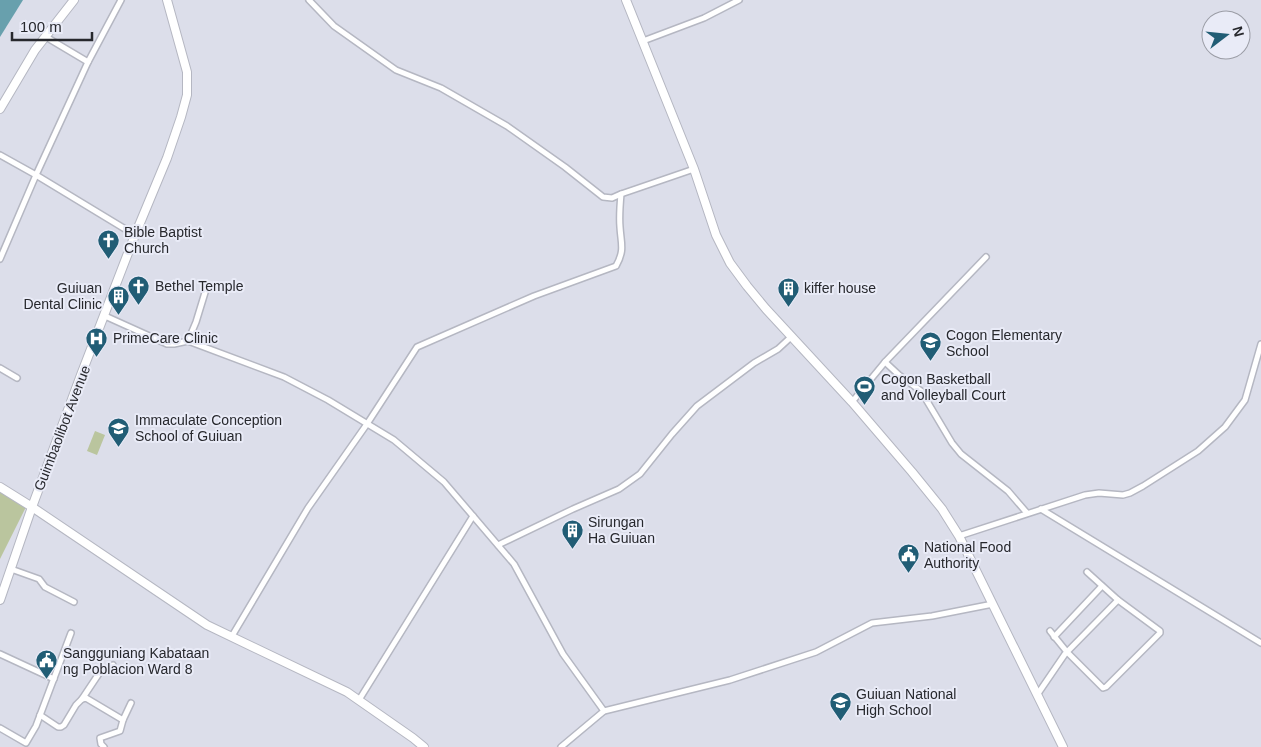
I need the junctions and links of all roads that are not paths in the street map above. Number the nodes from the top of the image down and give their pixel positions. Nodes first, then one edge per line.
1 (74, 0) edge
2 (121, 0) edge
3 (167, 0) edge
4 (309, 0) edge
5 (626, 0) edge
6 (739, 0) edge
7 (46, 37) junction
8 (643, 41) junction
9 (88, 62) junction
10 (0, 108) edge
11 (0, 156) edge
12 (694, 170) junction
13 (36, 175) junction
14 (621, 194) junction
15 (612, 198) junction
16 (620, 205) junction
17 (135, 235) junction
18 (986, 257) dead end
19 (0, 259) edge
20 (207, 286) dead end
21 (104, 316) junction
22 (791, 337) junction
23 (188, 341) junction
24 (1261, 344) edge
25 (885, 362) junction
26 (0, 368) edge
27 (16, 378) dead end
28 (852, 402) junction
29 (367, 424) junction
30 (0, 487) edge
31 (32, 507) junction
32 (1041, 509) junction
33 (1027, 513) junction
34 (473, 516) junction
35 (959, 536) junction
36 (498, 545) junction
37 (11, 569) junction
38 (1087, 572) dead end
39 (1102, 586) junction
40 (0, 600) edge
41 (1118, 600) junction
42 (74, 602) dead end
43 (993, 604) junction
44 (1050, 631) dead end
45 (71, 633) dead end
46 (232, 636) junction
47 (1054, 637) junction
48 (1261, 643) edge
49 (1067, 652) junction
50 (0, 654) edge
51 (114, 665) dead end
52 (54, 679) junction
53 (1037, 695) junction
54 (82, 699) junction
55 (359, 700) junction
56 (131, 703) dead end
57 (604, 711) junction
58 (40, 715) junction
59 (123, 720) junction
60 (0, 728) edge
61 (104, 747) edge
62 (424, 747) edge
63 (561, 747) edge
64 (1063, 747) edge

1 - 7 street
2 - 9 street
3 - 17 street, Guimbaolibot Avenue
4 - 15 street
5 - 8 street
6 - 8 street
7 - 9 street
7 - 10 street
8 - 12 street
9 - 13 street
11 - 13 street
12 - 14 street
12 - 22 street
13 - 17 street
13 - 19 street
14 - 15 street
14 - 16 street
15 - 16 street
16 - 29 street
17 - 21 street, Guimbaolibot Avenue
18 - 25 street
20 - 23 street
21 - 23 street
21 - 31 street, Guimbaolibot Avenue
22 - 28 street
22 - 36 street
23 - 29 street
24 - 32 street
25 - 28 street
25 - 33 street
26 - 27 street
28 - 35 street
29 - 34 street
29 - 46 street
30 - 31 street
31 - 37 street, Guimbaolibot Avenue
31 - 46 street
32 - 33 street
32 - 48 street
33 - 35 street
34 - 36 street
34 - 55 street
35 - 43 street
36 - 57 street
37 - 40 street, Guimbaolibot Avenue
37 - 42 street
38 - 39 street
39 - 41 street
39 - 47 street
41 - 49 street
41 - 49 street
43 - 53 street
43 - 57 street
44 - 47 street
45 - 52 street
46 - 55 street
47 - 49 street
49 - 53 street
50 - 52 street
51 - 54 street
52 - 58 street
53 - 64 street
54 - 58 street
54 - 59 street
55 - 62 street
56 - 59 street
57 - 63 street
58 - 60 street
59 - 61 street

